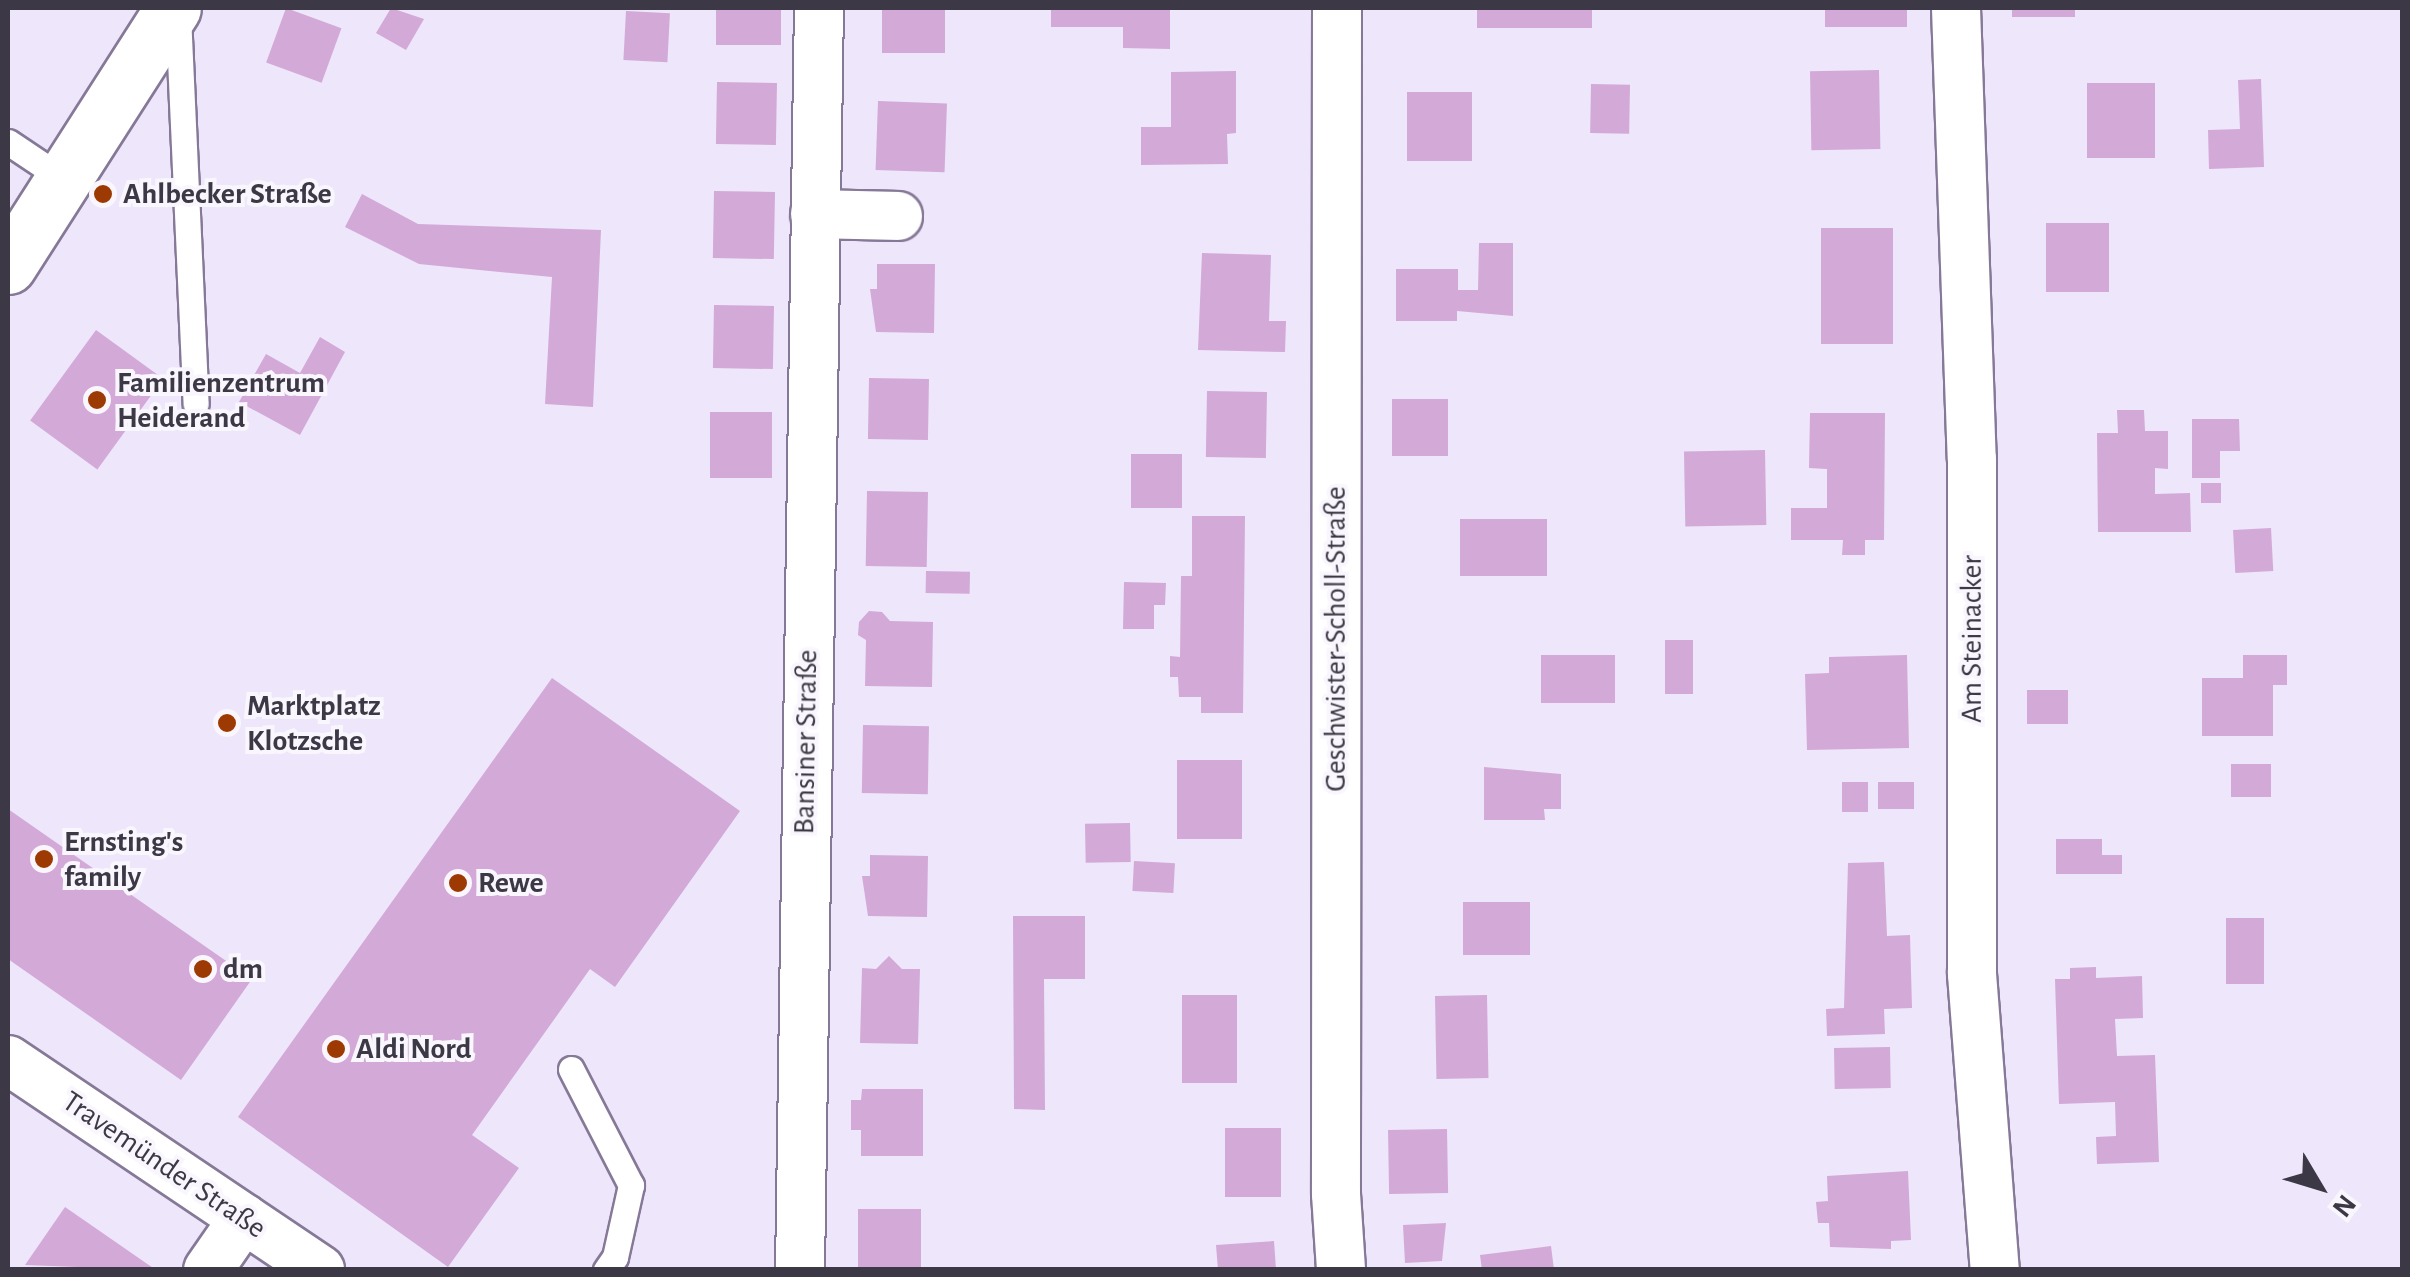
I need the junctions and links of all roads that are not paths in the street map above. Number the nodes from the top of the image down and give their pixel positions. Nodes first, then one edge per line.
1 (175, 8) edge
2 (819, 8) edge
3 (1338, 8) edge
4 (1956, 8) edge
5 (8, 142) edge
6 (65, 180) junction
7 (815, 214) junction
8 (898, 216) dead end
9 (8, 266) edge
10 (196, 404) dead end
11 (8, 1060) edge
12 (571, 1070) dead end
13 (244, 1218) junction
14 (208, 1270) edge
15 (320, 1270) edge
16 (606, 1270) edge
17 (800, 1270) edge
18 (1341, 1270) edge
19 (1995, 1270) edge

1 - 6 street
1 - 10 lane
2 - 7 street, Bansiner Straße
3 - 18 street, Geschwister-Scholl-Straße
4 - 19 street, Am Steinacker
5 - 6 lane
6 - 9 street
7 - 8 street
7 - 17 street, Bansiner Straße
11 - 13 street, Travemünder Straße
12 - 16 lane
13 - 14 street
13 - 15 street, Travemünder Straße

